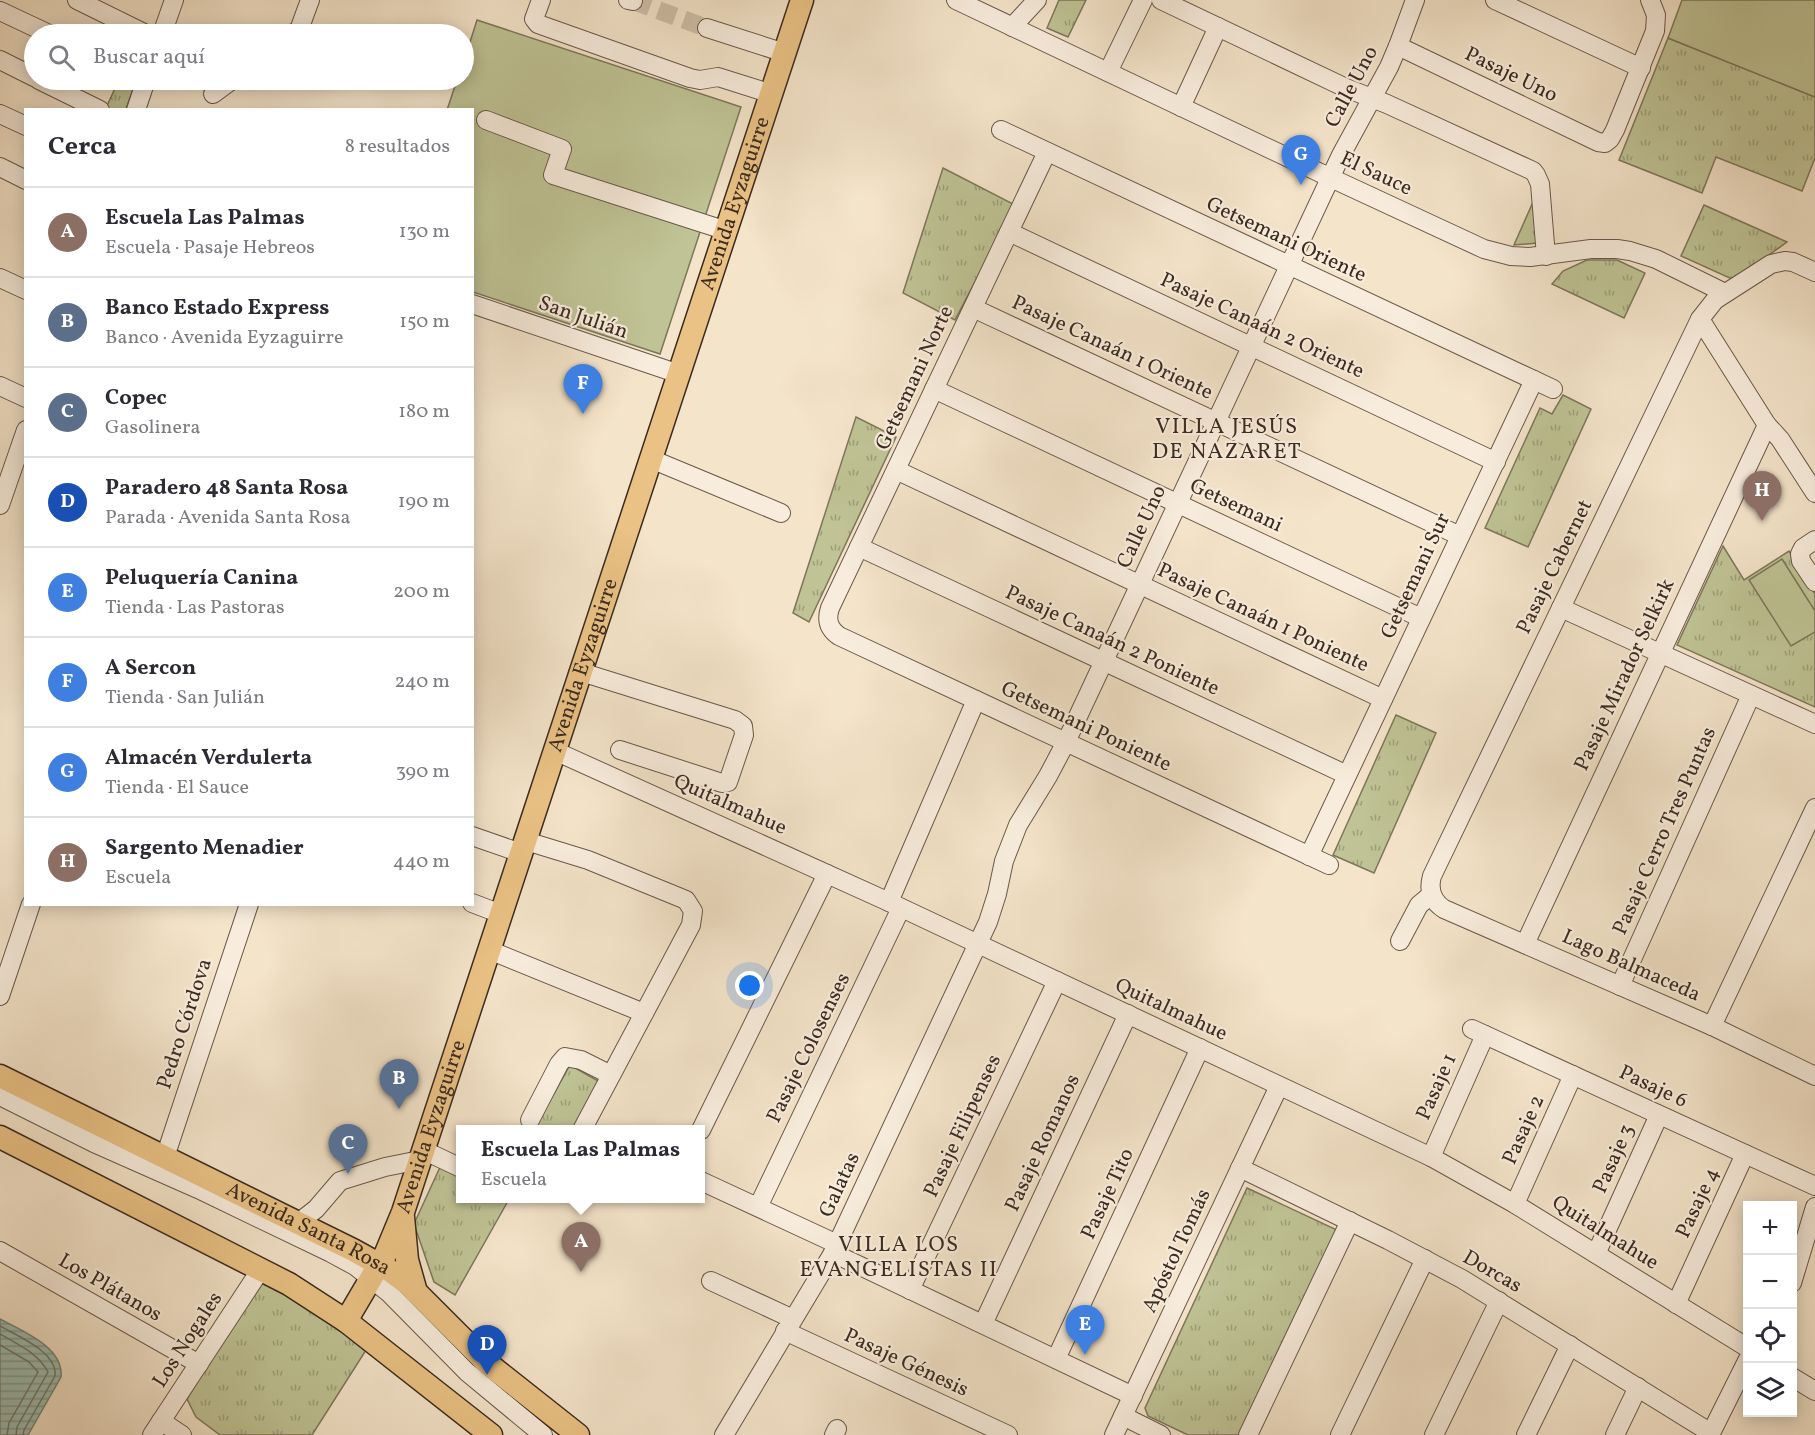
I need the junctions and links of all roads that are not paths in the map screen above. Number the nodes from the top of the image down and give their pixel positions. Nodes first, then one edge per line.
1 (77, 0) edge
2 (174, 0) edge
3 (310, 0) edge
4 (541, 0) edge
5 (802, 0) edge
6 (956, 0) edge
7 (1037, 0) edge
8 (1143, 0) edge
9 (1161, 0) edge
10 (1415, 0) edge
11 (1495, 0) edge
12 (1650, 0) edge
13 (0, 11) edge
14 (28, 24) edge
15 (126, 24) edge
16 (166, 24) edge
17 (300, 24) edge
18 (1012, 27) junction
19 (1218, 27) junction
20 (708, 28) tunnel mouth
21 (1398, 46) junction
22 (785, 53) junction
23 (0, 60) edge
24 (1641, 68) junction
25 (24, 72) edge
26 (1108, 72) junction
27 (59, 90) edge
28 (143, 90) edge
29 (218, 90) edge
30 (213, 94) dead end
31 (772, 94) junction
32 (1372, 98) junction
33 (1181, 107) junction
34 (96, 108) edge
35 (137, 108) edge
36 (0, 114) edge
37 (486, 120) dead end
38 (24, 125) edge
39 (1001, 130) dead end
40 (1047, 152) junction
41 (0, 167) edge
42 (1331, 178) junction
43 (24, 179) edge
44 (727, 231) junction
45 (1009, 232) junction
46 (1546, 256) junction
47 (1289, 266) junction
48 (1808, 269) edge
49 (0, 278) edge
50 (1815, 288) edge
51 (24, 289) edge
52 (1725, 293) junction
53 (474, 305) edge
54 (973, 308) junction
55 (1700, 319) junction
56 (1252, 347) junction
57 (679, 374) junction
58 (1534, 380) junction
59 (0, 386) edge
60 (934, 389) junction
61 (1553, 389) dead end
62 (24, 397) edge
63 (1216, 422) junction
64 (1767, 425) junction
65 (24, 435) edge
66 (651, 459) junction
67 (1496, 462) junction
68 (896, 470) junction
69 (1815, 493) edge
70 (2, 495) edge
71 (1178, 504) junction
72 (781, 513) dead end
73 (1460, 536) junction
74 (1815, 540) edge
75 (859, 547) junction
76 (1815, 582) edge
77 (1140, 585) junction
78 (1561, 608) junction
79 (1421, 618) junction
80 (828, 624) joint
81 (1660, 653) junction
82 (1104, 661) junction
83 (581, 672) junction
84 (1751, 695) junction
85 (1383, 699) junction
86 (976, 700) junction
87 (1815, 724) edge
88 (1066, 742) junction
89 (620, 750) dead end
90 (555, 751) junction
91 (1347, 775) junction
92 (1815, 808) edge
93 (474, 836) edge
94 (523, 847) junction
95 (1309, 856) junction
96 (1329, 865) dead end
97 (827, 874) junction
98 (1431, 895) junction
99 (474, 904) edge
100 (895, 905) junction
101 (30, 906) edge
102 (248, 906) edge
103 (501, 914) junction
104 (1400, 941) dead end
105 (978, 944) junction
106 (1525, 944) junction
107 (489, 950) junction
108 (1057, 981) junction
109 (1620, 986) junction
110 (0, 996) edge
111 (644, 1013) junction
112 (1128, 1014) junction
113 (1712, 1026) junction
114 (1479, 1032) joint
115 (1200, 1048) junction
116 (611, 1075) junction
117 (1573, 1075) junction
118 (0, 1076) edge
119 (1815, 1076) edge
120 (1279, 1086) junction
121 (0, 1096) edge
122 (0, 1104) edge
123 (1659, 1115) junction
124 (530, 1120) dead end
125 (585, 1125) edge
126 (703, 1125) edge
127 (0, 1137) edge
128 (1745, 1154) junction
129 (422, 1155) junction
130 (165, 1157) junction
131 (1431, 1157) junction
132 (456, 1166) edge
133 (1240, 1168) junction
134 (705, 1183) edge
135 (1815, 1186) edge
136 (1515, 1204) junction
137 (758, 1207) junction
138 (1815, 1207) edge
139 (403, 1212) junction
140 (1350, 1221) junction
141 (298, 1222) junction
142 (835, 1248) junction
143 (0, 1251) edge
144 (1596, 1254) junction
145 (1425, 1259) junction
146 (1797, 1266) edge
147 (261, 1269) junction
148 (373, 1276) junction
149 (711, 1281) dead end
150 (910, 1290) junction
151 (416, 1292) junction
152 (1499, 1301) junction
153 (1676, 1304) junction
154 (346, 1321) junction
155 (983, 1324) junction
156 (789, 1325) junction
157 (1570, 1345) junction
158 (1743, 1345) edge
159 (1056, 1359) junction
160 (1746, 1363) edge
161 (199, 1364) junction
162 (1797, 1380) edge
163 (1638, 1387) junction
164 (1815, 1391) edge
165 (1133, 1396) junction
166 (1123, 1416) junction
167 (157, 1428) edge
168 (1711, 1434) edge
169 (182, 1435) edge
170 (491, 1435) edge
171 (529, 1435) edge
172 (543, 1435) edge
173 (578, 1435) edge
174 (724, 1435) edge
175 (1008, 1435) edge
176 (1114, 1435) edge
177 (1161, 1435) edge
178 (1248, 1435) edge
179 (1340, 1435) edge
180 (1434, 1435) edge
181 (1526, 1435) edge
182 (1615, 1435) edge

1 - 15 street
2 - 16 street
3 - 17 street
4 - 31 street
5 - 22 main road, Avenida Eyzaguirre
6 - 18 street, El Sauce
7 - 18 street
8 - 26 street
9 - 19 street
10 - 21 street, Calle Uno
11 - 24 street
12 - 24 street
13 - 14 street
18 - 26 street, El Sauce
19 - 32 street
19 - 33 street
20 - 22 street
21 - 24 street, Pasaje Uno
21 - 32 street, Calle Uno
22 - 31 main road, Avenida Eyzaguirre
23 - 25 street
26 - 33 street, El Sauce
27 - 34 street
28 - 35 street
29 - 30 street
31 - 44 main road, Avenida Eyzaguirre
32 - 42 street, Calle Uno
32 - 46 street
33 - 42 street, El Sauce
36 - 38 street
37 - 44 street
39 - 40 street, Getsemani Oriente
40 - 45 street, Getsemani Norte
40 - 47 street, Getsemani Oriente
41 - 43 street
42 - 46 street, El Sauce
42 - 47 street, Calle Uno
44 - 57 main road, Avenida Eyzaguirre
45 - 54 street, Getsemani Norte
45 - 56 street, Pasaje Canaán 2 Oriente
46 - 52 street, El Sauce
47 - 56 street, Calle Uno
47 - 58 street, Getsemani Oriente
48 - 50 street
48 - 52 street, Pasaje Cabernet
49 - 51 street
52 - 55 street, Pasaje Cabernet
53 - 57 street, San Julián
54 - 60 street, Getsemani Norte
54 - 63 street, Pasaje Canaán 1 Oriente
55 - 64 street
55 - 78 street, Pasaje Cabernet
56 - 63 street, Calle Uno
56 - 67 street, Pasaje Canaán 2 Oriente
57 - 66 main road, Avenida Eyzaguirre
58 - 61 street, Getsemani Oriente
58 - 67 street, Getsemani Sur
59 - 62 street
60 - 68 street, Getsemani Norte
60 - 71 street, Getsemani
63 - 71 street, Calle Uno
63 - 73 street, Pasaje Canaán 1 Oriente
64 - 69 street
64 - 81 street, Pasaje Mirador Selkirk
65 - 70 street
66 - 72 street
66 - 83 main road, Avenida Eyzaguirre
67 - 73 street, Getsemani Sur
68 - 75 street, Getsemani Norte
68 - 77 street, Pasaje Canaán 1 Poniente
71 - 77 street, Calle Uno
71 - 79 street, Getsemani
73 - 79 street, Getsemani Sur
74 - 76 street
75 - 80 street, Getsemani Norte
75 - 82 street, Pasaje Canaán 2 Poniente
77 - 82 street, Calle Uno
77 - 85 street, Pasaje Canaán 1 Poniente
78 - 81 street
78 - 98 street, Pasaje Cabernet
79 - 85 street, Getsemani Sur
80 - 86 street, Getsemani Poniente
81 - 84 street
81 - 106 street, Pasaje Mirador Selkirk
82 - 88 street, Calle Uno
82 - 91 street, Pasaje Canaán 2 Poniente
83 - 89 street
83 - 90 main road, Avenida Eyzaguirre
84 - 87 street
84 - 109 street, Pasaje Cerro Tres Puntas
85 - 91 street, Getsemani Sur
86 - 88 street, Getsemani Poniente
86 - 100 street, Pasaje Colosenses
88 - 95 street, Getsemani Poniente
88 - 105 street, Calle Uno
90 - 94 main road, Avenida Eyzaguirre
90 - 97 street, Quitalmahue
91 - 95 street, Getsemani Sur
92 - 113 street
93 - 94 street
94 - 103 main road, Avenida Eyzaguirre
94 - 111 street
95 - 96 street, Getsemani Poniente
97 - 100 street, Quitalmahue
97 - 126 street
98 - 104 street, Pasaje Cabernet
98 - 106 street, Lago Balmaceda
99 - 103 street
100 - 105 street, Quitalmahue
100 - 137 street, Pasaje Colosenses
101 - 110 street
102 - 130 street, Pedro Córdova
103 - 107 main road, Avenida Eyzaguirre
105 - 108 street, Quitalmahue
105 - 142 street, Galatas
106 - 109 street, Lago Balmaceda
107 - 111 street
107 - 129 main road, Avenida Eyzaguirre
108 - 112 street, Quitalmahue
108 - 150 street, Pasaje Filipenses
109 - 113 street, Lago Balmaceda
111 - 116 street
112 - 115 street, Quitalmahue
112 - 155 street, Pasaje Romanos
113 - 119 street, Lago Balmaceda
114 - 117 street, Pasaje 6
114 - 131 street, Pasaje 1
115 - 120 street, Quitalmahue
115 - 159 street, Pasaje Tito
116 - 124 street
116 - 125 street
117 - 123 street, Pasaje 6
117 - 136 street, Pasaje 2
118 - 130 main road, Avenida Santa Rosa
120 - 131 street, Quitalmahue
120 - 133 street, Apóstol Tomás
121 - 148 street
122 - 148 street
123 - 128 street, Pasaje 6
123 - 144 street, Pasaje 3
127 - 147 main road
128 - 135 street, Pasaje 6
128 - 153 street, Pasaje 4
129 - 132 street
129 - 139 main road, Avenida Eyzaguirre
129 - 141 street
130 - 141 main road, Avenida Santa Rosa
131 - 136 street, Quitalmahue
133 - 140 street, Dorcas
133 - 165 street, Apóstol Tomás
134 - 137 street
136 - 144 street, Quitalmahue
137 - 142 street
138 - 146 street
139 - 148 main road, Avenida Eyzaguirre
139 - 151 main road
140 - 145 street, Dorcas
140 - 178 street
141 - 148 main road, Avenida Santa Rosa
142 - 150 street
142 - 156 street, Galatas
143 - 161 street, Los Plátanos
144 - 153 street, Quitalmahue
145 - 152 street, Dorcas
145 - 179 street
147 - 154 main road
147 - 161 street, Los Nogales
148 - 151 main road, Avenida Santa Rosa
148 - 154 main road, Avenida Eyzaguirre
148 - 171 street
148 - 172 street
149 - 156 street, Pasaje Génesis
150 - 155 street
151 - 173 main road, Avenida Santa Rosa
152 - 157 street, Dorcas
152 - 180 street
153 - 158 street, Quitalmahue
154 - 170 main road
155 - 159 street
156 - 174 street, Galatas
156 - 175 street, Pasaje Génesis
157 - 163 street, Dorcas
157 - 181 street
159 - 165 street
160 - 168 street
161 - 167 street, Los Nogales
162 - 164 street
163 - 168 street, Dorcas
163 - 182 street
165 - 166 street, Apóstol Tomás
166 - 176 street, Apóstol Tomás
166 - 177 street
167 - 169 street

